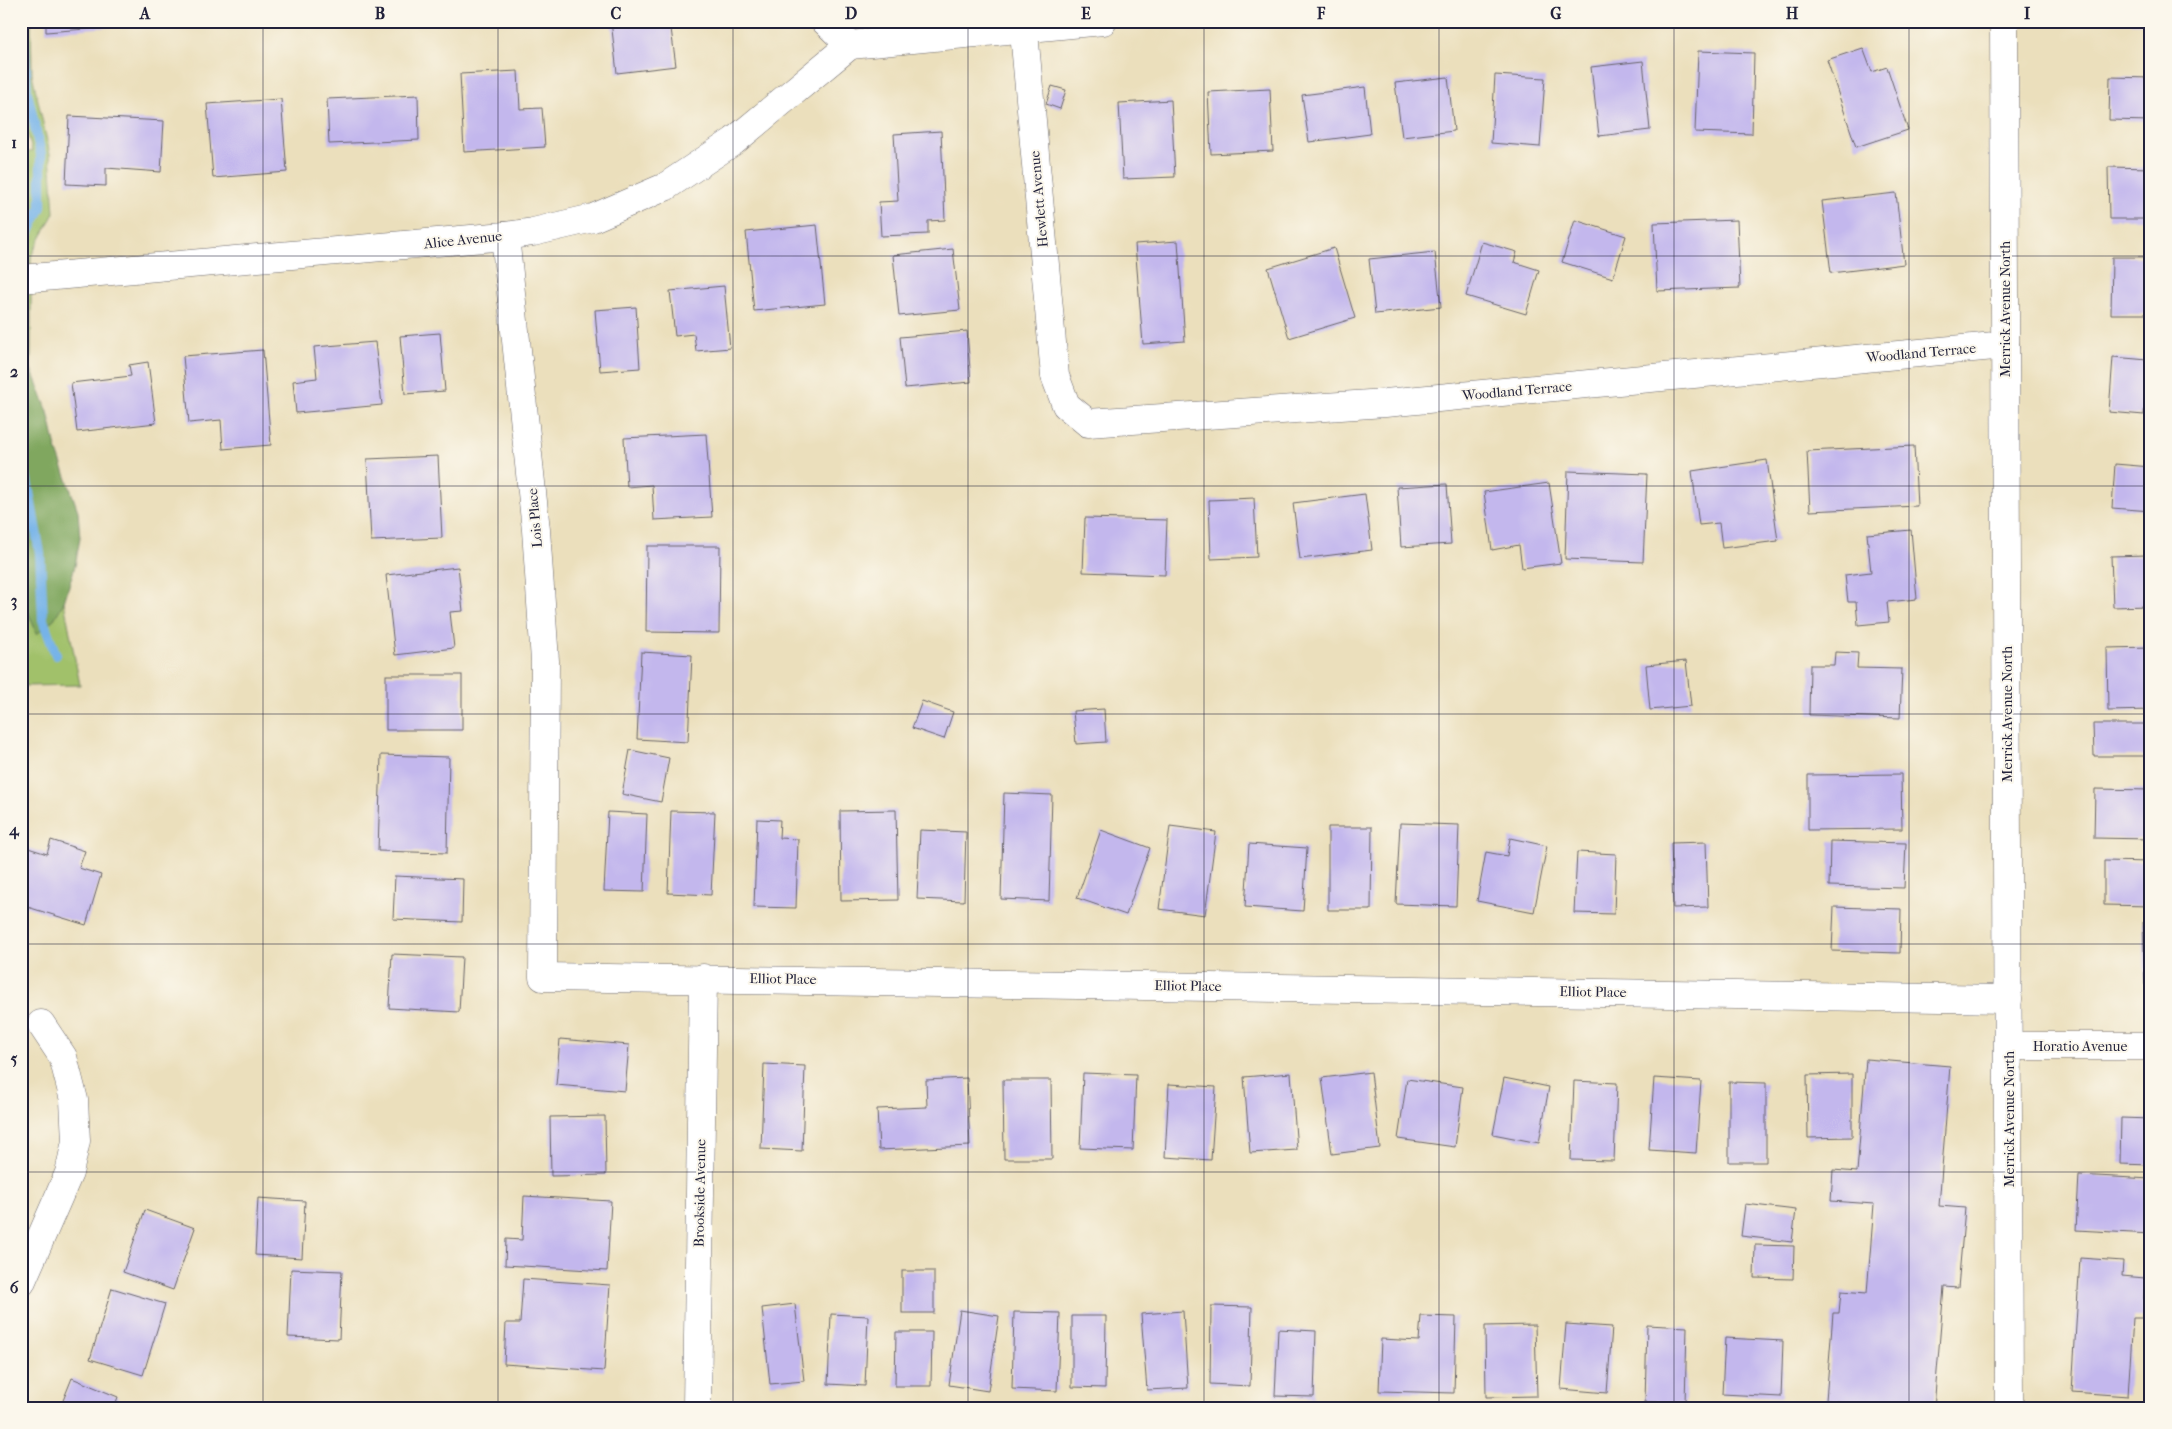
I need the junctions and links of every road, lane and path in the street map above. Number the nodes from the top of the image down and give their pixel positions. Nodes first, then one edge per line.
1 (825, 21) edge
2 (1103, 21) edge
3 (2004, 21) edge
4 (1023, 25) edge
5 (850, 45) junction
6 (505, 236) junction
7 (21, 279) edge
8 (2005, 345) junction
9 (1055, 376) joint
10 (544, 801) joint
11 (703, 978) junction
12 (2008, 999) junction
13 (41, 1024) dead end
14 (2009, 1046) junction
15 (2151, 1046) edge
16 (21, 1283) edge
17 (697, 1408) edge
18 (2009, 1408) edge

1 - 5 street
2 - 4 street
3 - 8 street, Merrick Avenue North
4 - 5 street
4 - 9 street, Hewlett Avenue
5 - 6 street, Alice Avenue
6 - 7 street, Alice Avenue
6 - 10 street, Lois Place
8 - 9 street, Woodland Terrace
8 - 12 street, Merrick Avenue North
10 - 11 street, Elliot Place
11 - 12 street, Elliot Place
11 - 17 street, Brookside Avenue
12 - 14 street, Merrick Avenue North
13 - 16 street
14 - 15 street, Horatio Avenue
14 - 18 street, Merrick Avenue North

